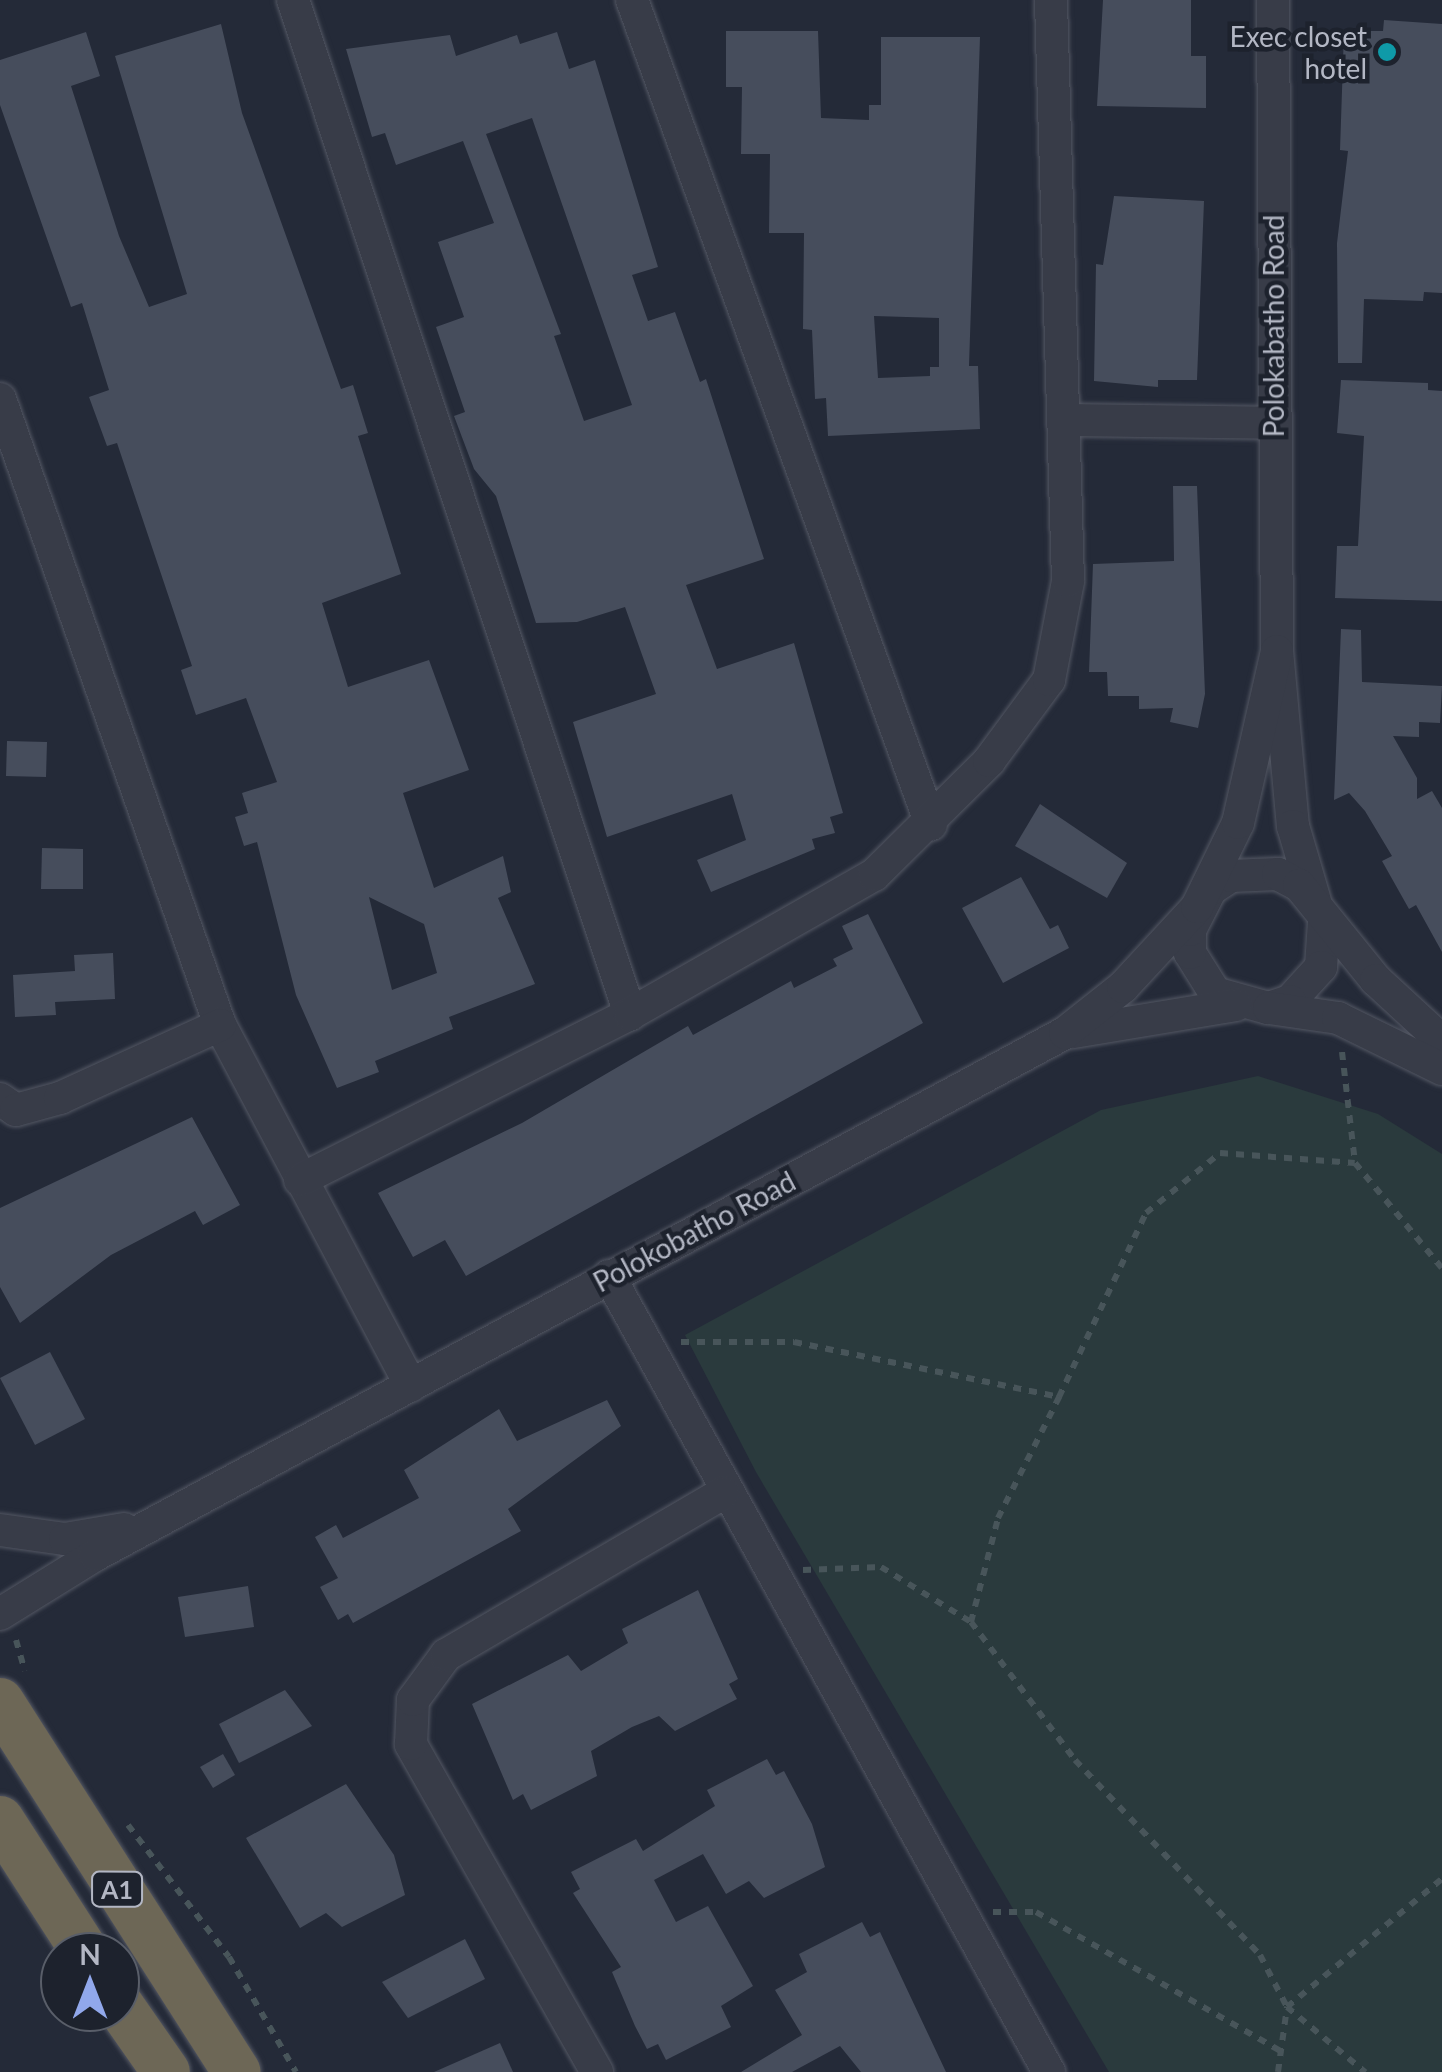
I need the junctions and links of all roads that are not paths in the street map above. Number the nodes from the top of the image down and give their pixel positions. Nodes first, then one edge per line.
1 (293, 0) edge
2 (632, 0) edge
3 (1051, 0) edge
4 (1273, 0) edge
5 (0, 399) edge
6 (1066, 420) junction
7 (1273, 423) junction
8 (1276, 651) junction
9 (931, 824) junction
10 (1197, 907) junction
11 (1320, 911) junction
12 (1252, 1006) junction
13 (630, 1014) junction
14 (220, 1025) junction
15 (1065, 1033) junction
16 (1442, 1041) edge
17 (1442, 1069) edge
18 (5, 1115) edge
19 (300, 1180) junction
20 (609, 1276) junction
21 (411, 1386) junction
22 (723, 1493) junction
23 (163, 1520) junction
24 (0, 1530) edge
25 (1, 1614) edge
26 (15, 1696) edge
27 (0, 1820) edge
28 (0, 1838) edge
29 (70, 1932) edge
30 (72, 1932) edge
31 (138, 2032) edge
32 (166, 2072) edge
33 (238, 2072) edge
34 (597, 2072) edge
35 (1049, 2072) edge

1 - 13 street
2 - 9 street
3 - 6 street
4 - 7 street, Polokabatho Road
5 - 14 street
6 - 7 street
6 - 9 street
7 - 8 street, Polokabatho Road
8 - 10 street
8 - 11 street
9 - 13 street
10 - 11 street
10 - 12 street
10 - 15 street, Polokobatho Road
11 - 12 street
11 - 16 street
12 - 15 street
12 - 17 street
13 - 19 street
14 - 18 street
14 - 19 street
15 - 20 street, Polokobatho Road
19 - 21 street
20 - 21 street, Polokobatho Road
20 - 22 street
21 - 23 street, Polokobatho Road
22 - 34 street
22 - 35 street
23 - 24 street
23 - 25 street, Polokobatho Road
26 - 33 highway, A1
27 - 30 highway, A1
28 - 29 street
31 - 32 highway

